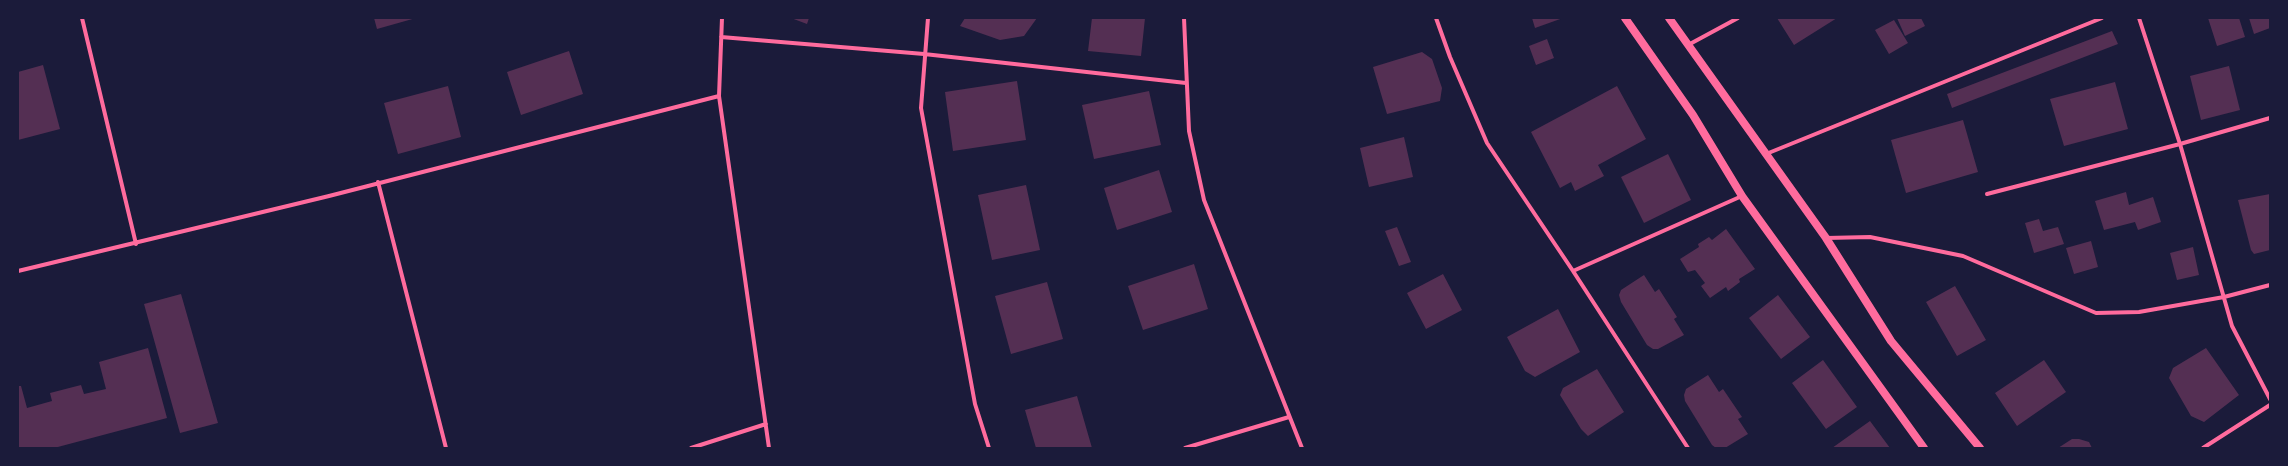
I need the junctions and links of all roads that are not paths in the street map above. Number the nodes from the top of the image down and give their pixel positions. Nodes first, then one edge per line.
1 (82, 18) edge
2 (722, 18) edge
3 (928, 18) edge
4 (1184, 18) edge
5 (1436, 18) edge
6 (1625, 18) edge
7 (1669, 18) edge
8 (1738, 18) edge
9 (2102, 18) edge
10 (2139, 18) edge
11 (721, 37) junction
12 (1688, 45) junction
13 (924, 54) junction
14 (1186, 83) junction
15 (718, 96) junction
16 (2270, 118) edge
17 (2180, 144) junction
18 (1766, 154) junction
19 (378, 182) junction
20 (1987, 194) dead end
21 (1742, 196) junction
22 (1826, 238) junction
23 (136, 244) junction
24 (18, 271) edge
25 (1573, 271) junction
26 (2270, 286) edge
27 (2224, 297) junction
28 (2270, 399) edge
29 (2270, 405) edge
30 (1289, 417) junction
31 (766, 424) junction
32 (446, 448) edge
33 (691, 448) edge
34 (769, 448) edge
35 (989, 448) edge
36 (1185, 448) edge
37 (1302, 448) edge
38 (1688, 448) edge
39 (1924, 448) edge
40 (1980, 448) edge
41 (2203, 448) edge

1 - 23 street
2 - 11 street
3 - 13 street
4 - 14 street
5 - 25 street
6 - 21 main road
7 - 12 main road
8 - 12 street
9 - 18 street
10 - 17 street
11 - 13 street
11 - 15 street
12 - 18 main road
13 - 14 street
13 - 35 street
14 - 30 street
15 - 19 street
15 - 31 street
16 - 17 street
17 - 20 street
17 - 27 street
18 - 22 main road
19 - 23 street
19 - 32 street
21 - 25 street
21 - 39 main road
22 - 27 street
22 - 40 main road
23 - 24 street
25 - 38 street
26 - 27 street
27 - 28 street
29 - 41 street
30 - 36 street
30 - 37 street
31 - 33 street
31 - 34 street

